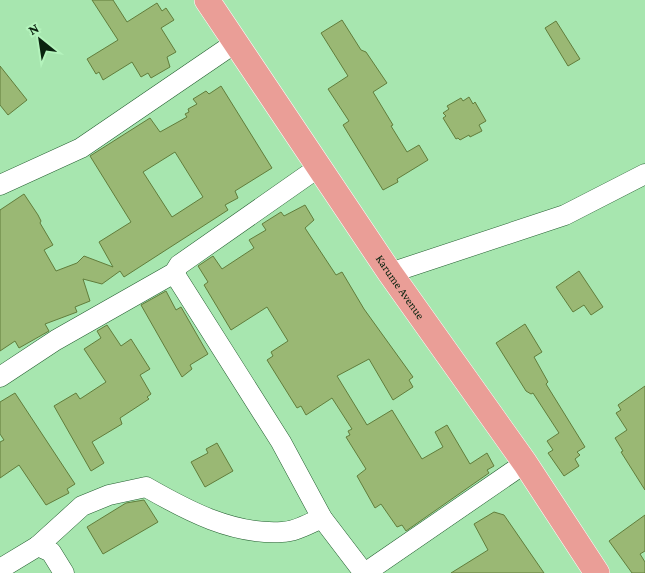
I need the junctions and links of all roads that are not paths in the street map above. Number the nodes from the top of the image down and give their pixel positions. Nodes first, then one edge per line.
1 (208, 0) edge
2 (235, 43) junction
3 (319, 167) junction
4 (645, 174) edge
5 (0, 185) edge
6 (174, 273) junction
7 (390, 273) junction
8 (0, 377) edge
9 (525, 463) junction
10 (322, 518) junction
11 (38, 546) junction
12 (0, 569) edge
13 (64, 573) edge
14 (364, 573) edge
15 (596, 573) edge

1 - 2 main road, Karume Avenue
2 - 3 main road, Karume Avenue
2 - 5 street
3 - 6 street
3 - 7 main road, Karume Avenue
4 - 7 street
6 - 8 street
6 - 10 street
7 - 9 main road, Karume Avenue
9 - 14 street
9 - 15 main road, Karume Avenue
10 - 11 street
10 - 14 street
11 - 12 street
11 - 13 street

